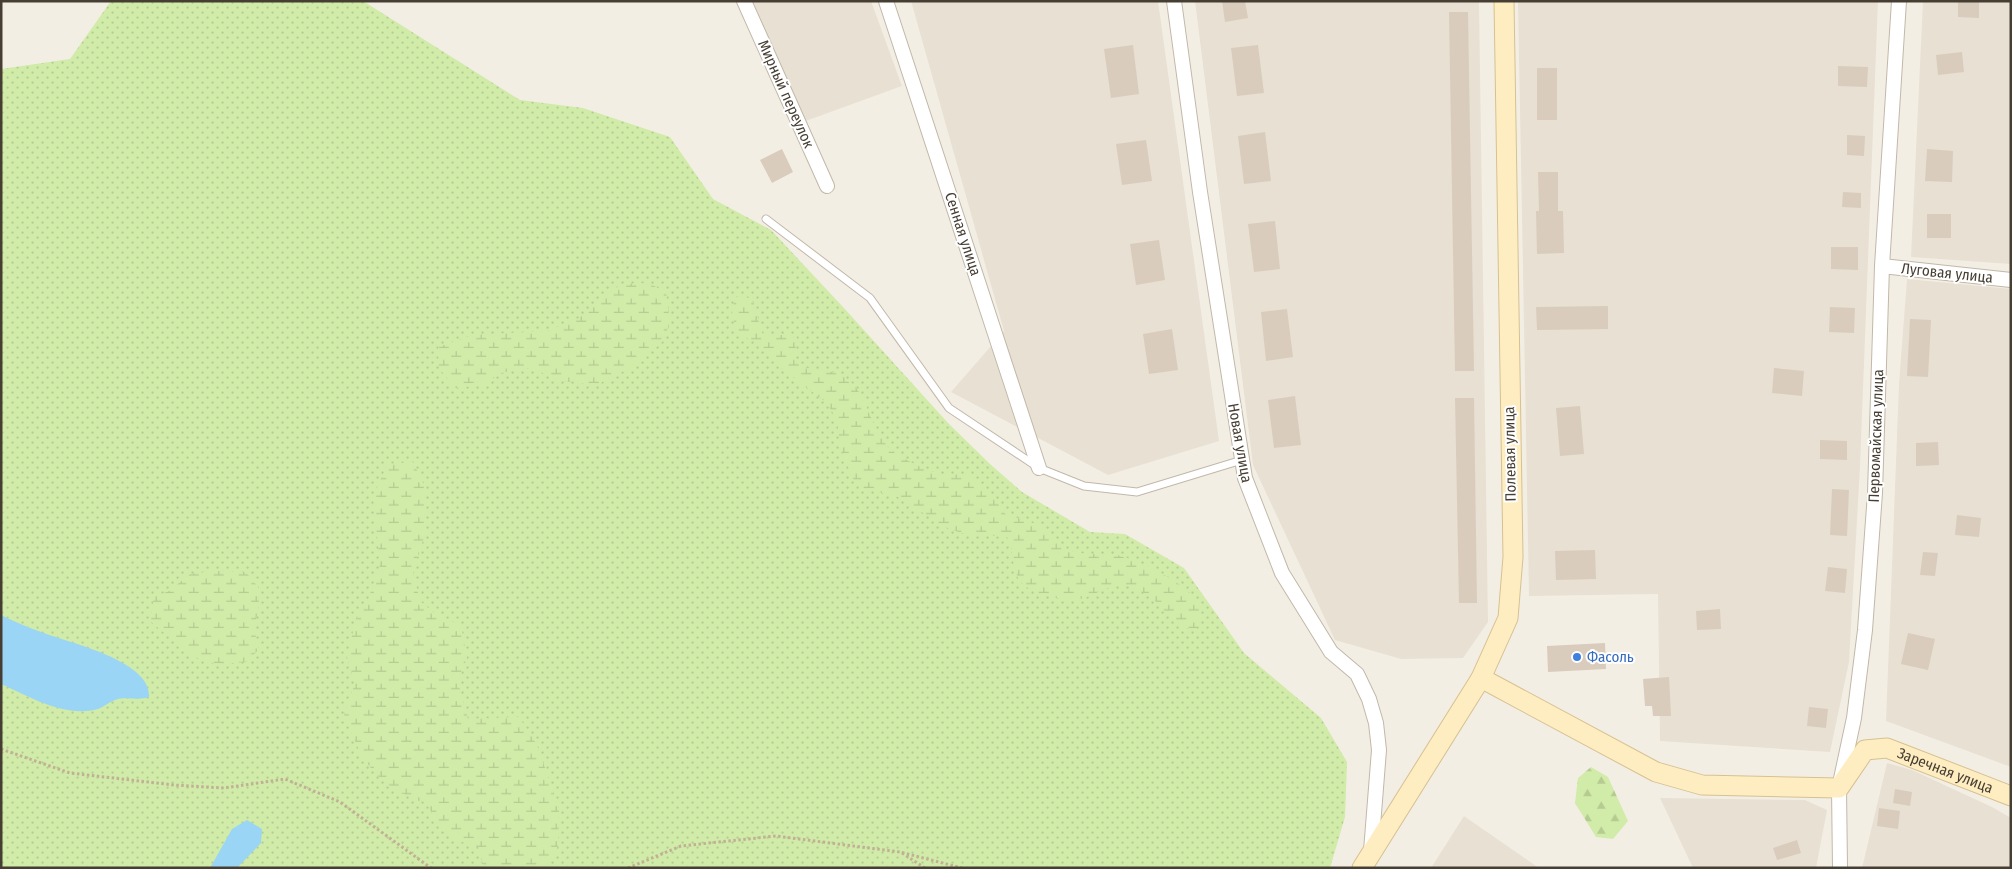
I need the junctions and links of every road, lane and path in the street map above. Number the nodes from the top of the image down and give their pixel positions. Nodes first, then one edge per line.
1 (744, 1) edge
2 (886, 1) edge
3 (1174, 1) edge
4 (1504, 1) edge
5 (1899, 1) edge
6 (828, 186) dead end
7 (766, 219) dead end
8 (1882, 266) junction
9 (2011, 280) edge
10 (1242, 460) junction
11 (1039, 468) junction
12 (1481, 678) junction
13 (1, 748) edge
14 (1839, 788) junction
15 (2011, 796) edge
16 (900, 852) junction
17 (1366, 860) edge
18 (431, 868) edge
19 (628, 868) edge
20 (925, 868) edge
21 (962, 868) edge
22 (1840, 868) edge

1 - 6 street, Мирный переулок
2 - 11 street, Сенная улица
3 - 10 street, Новая улица
4 - 12 street, Полевая улица
5 - 8 street, Первомайская улица
7 - 11 lane
8 - 9 street, Луговая улица
8 - 14 street, Первомайская улица
10 - 11 lane
10 - 17 street, Новая улица
12 - 14 street
12 - 17 street, Полевая улица
13 - 18 path
14 - 15 street, Заречная улица
14 - 22 street, Первомайская улица
16 - 19 path
16 - 20 path
16 - 21 path

